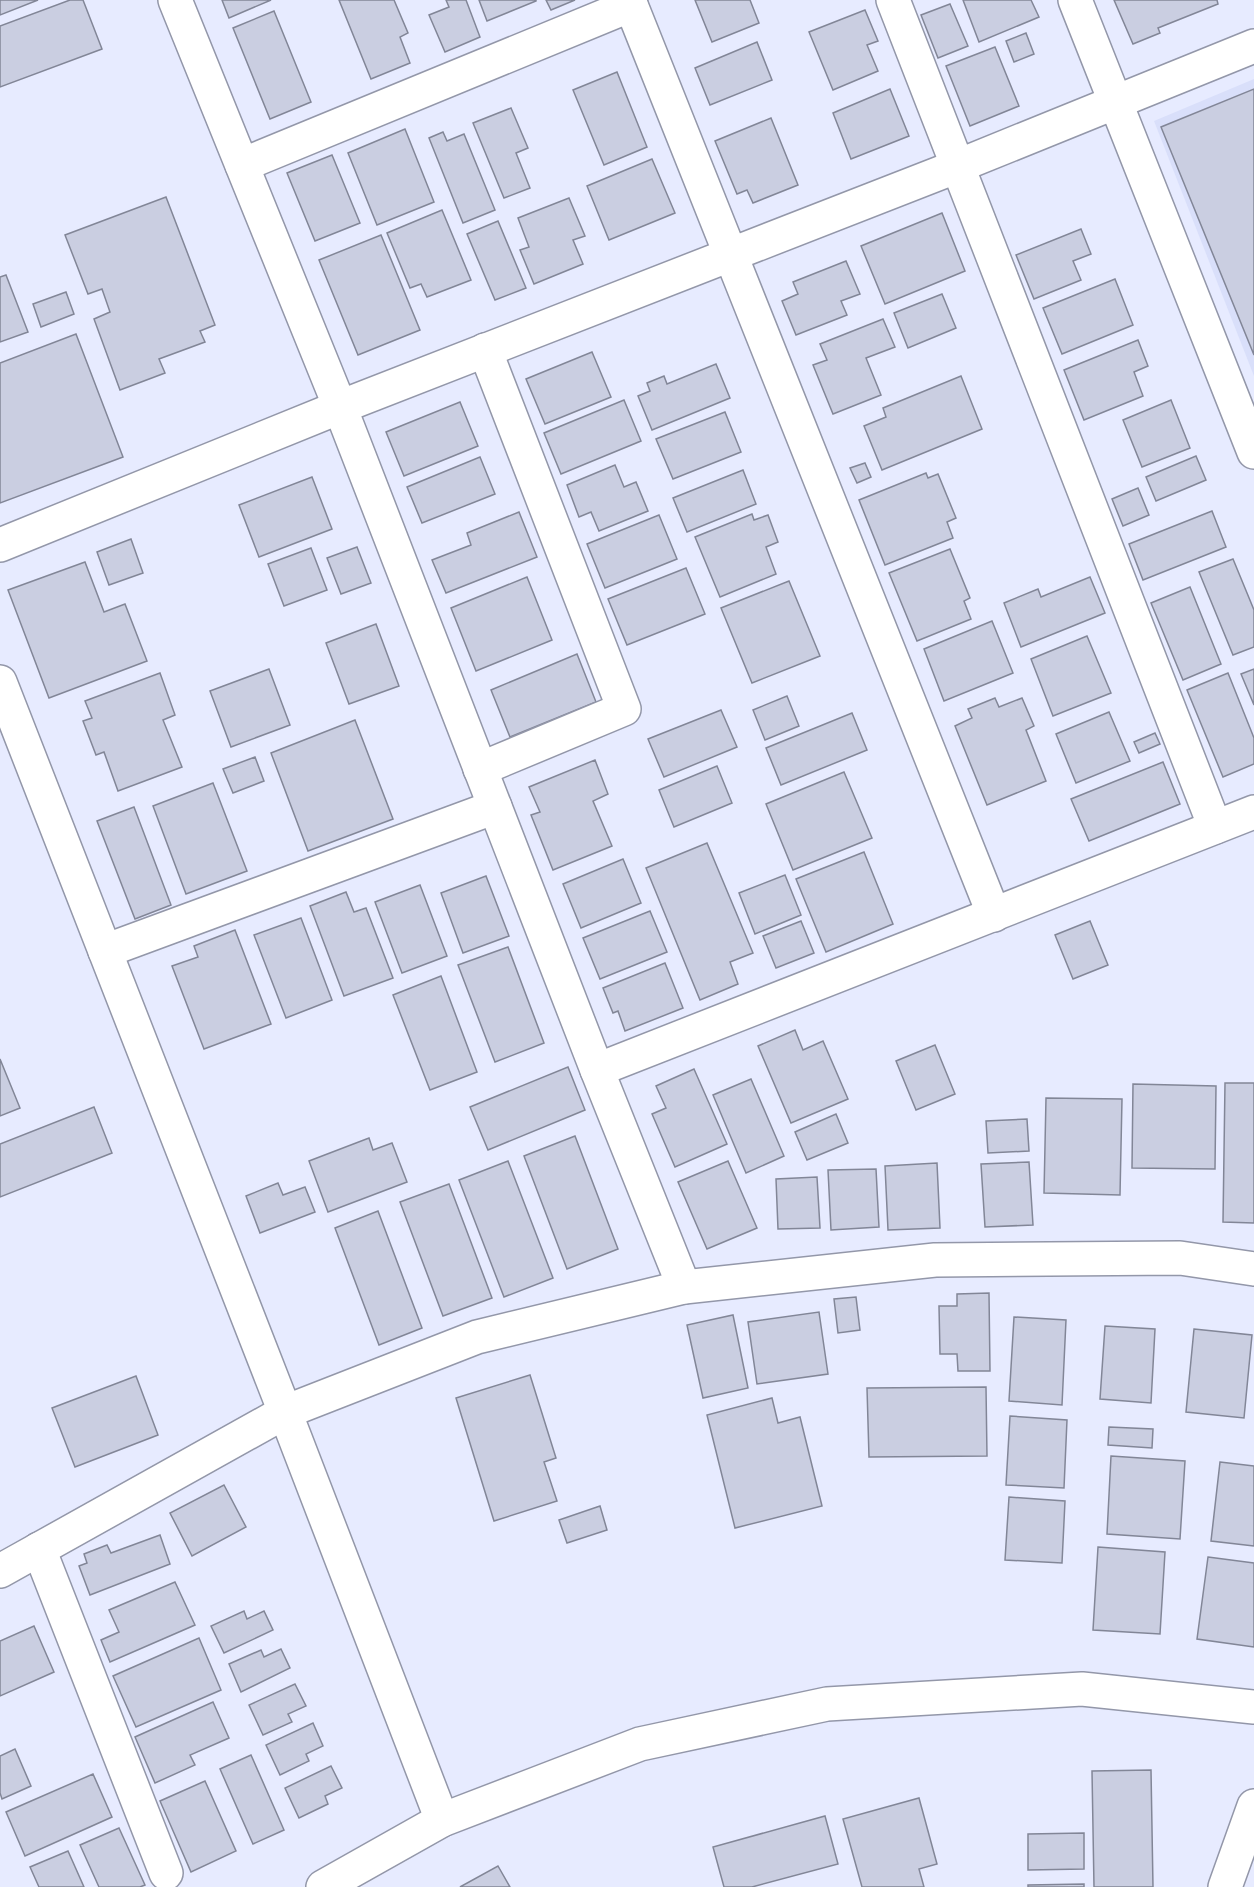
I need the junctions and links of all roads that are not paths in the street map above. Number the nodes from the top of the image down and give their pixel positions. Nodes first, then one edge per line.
1 (175, 0) edge
2 (893, 0) edge
3 (1075, 0) edge
4 (630, 2) edge
5 (1254, 46) edge
6 (1114, 102) junction
7 (242, 165) junction
8 (958, 166) junction
9 (732, 254) junction
10 (485, 350) junction
11 (340, 407) junction
12 (1254, 452) edge
13 (0, 545) edge
14 (0, 682) edge
15 (13, 756) edge
16 (480, 769) junction
17 (495, 807) junction
18 (1254, 812) edge
19 (1215, 827) junction
20 (994, 915) junction
21 (105, 951) junction
22 (597, 1070) junction
23 (1254, 1269) edge
24 (684, 1287) junction
25 (285, 1412) junction
26 (39, 1549) junction
27 (0, 1571) edge
28 (1254, 1707) edge
29 (1254, 1806) edge
30 (442, 1820) junction
31 (166, 1873) dead end
32 (323, 1887) edge
33 (1225, 1887) edge

1 - 7 street
2 - 8 street
3 - 6 street
4 - 7 street
4 - 9 street
5 - 6 street
6 - 8 street
6 - 12 street
7 - 11 street
8 - 9 street
8 - 19 street
9 - 10 street
9 - 20 street
10 - 11 street
10 - 16 street
11 - 13 street
11 - 16 street
14 - 15 street
15 - 21 street
16 - 17 street
17 - 21 street
17 - 22 street
18 - 19 street
19 - 20 street
20 - 22 street
21 - 25 street
22 - 24 street
23 - 24 street
24 - 25 street
25 - 26 street
25 - 30 street
26 - 27 street
26 - 31 street
28 - 30 street
29 - 33 street
30 - 32 street

